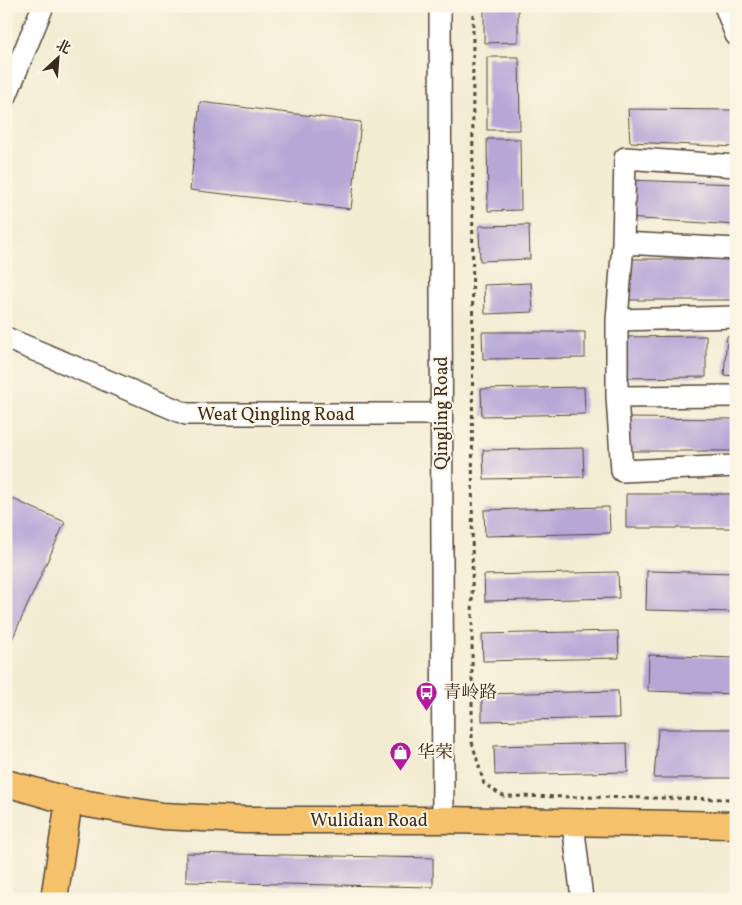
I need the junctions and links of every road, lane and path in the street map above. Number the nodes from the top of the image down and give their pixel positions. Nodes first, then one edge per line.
1 (43, 6) edge
2 (440, 6) edge
3 (472, 6) edge
4 (725, 6) edge
5 (736, 35) edge
6 (6, 96) edge
7 (736, 166) edge
8 (624, 242) junction
9 (736, 249) edge
10 (736, 317) edge
11 (617, 320) junction
12 (6, 338) edge
13 (736, 396) edge
14 (616, 397) junction
15 (441, 414) junction
16 (736, 466) edge
17 (6, 783) edge
18 (736, 799) edge
19 (68, 801) junction
20 (443, 820) junction
21 (573, 822) junction
22 (736, 825) edge
23 (54, 899) edge
24 (582, 899) edge

1 - 6 street
2 - 15 street, Qingling Road
3 - 18 path
4 - 5 street
7 - 8 street
8 - 9 street
8 - 11 street
10 - 11 street
11 - 14 street
12 - 15 street, Weat Qingling Road
13 - 14 street
14 - 16 street
15 - 20 street, Qingling Road
17 - 19 main road, Wulidian Road
19 - 20 main road, Wulidian Road
19 - 23 main road
20 - 21 main road, Wulidian Road
21 - 22 main road, Wulidian Road
21 - 24 street

